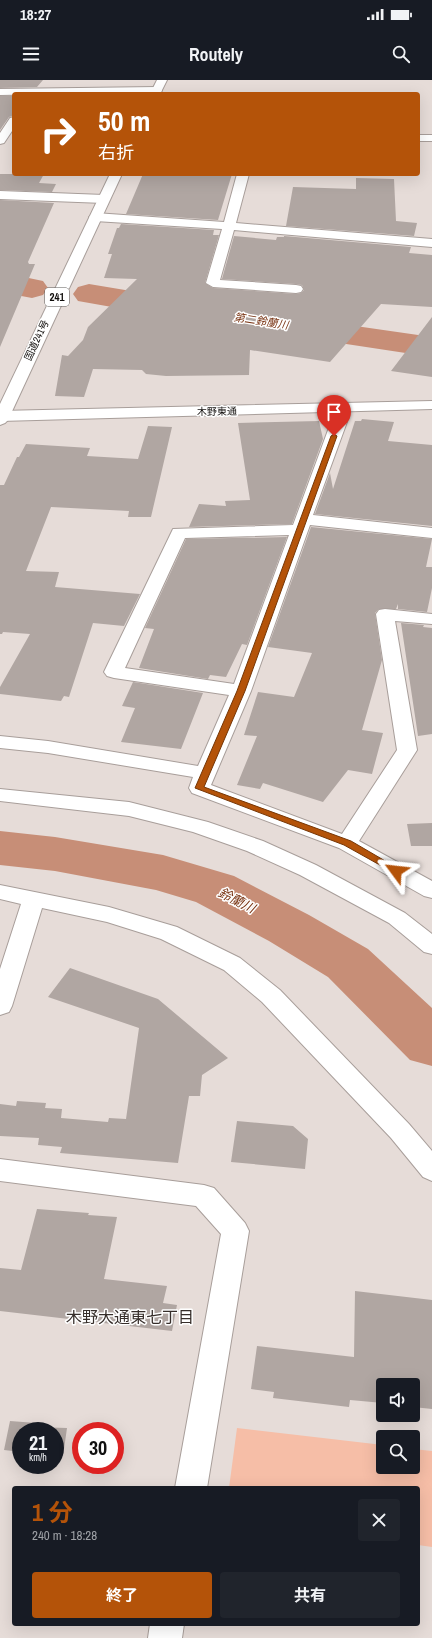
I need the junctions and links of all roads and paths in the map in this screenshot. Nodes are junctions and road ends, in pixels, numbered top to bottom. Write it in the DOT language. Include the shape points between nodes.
graph roads {
  1 [pos="162,80"];
  2 [pos="0,92"];
  3 [pos="12,92"];
  4 [pos="156,92"];
  5 [pos="12,123"];
  6 [pos="420,138"];
  7 [pos="432,138"];
  8 [pos="0,141"];
  9 [pos="115,176"];
  10 [pos="242,176"];
  11 [pos="0,195"];
  12 [pos="104,199"];
  13 [pos="95,217"];
  14 [pos="229,226"];
  15 [pos="432,243"];
  16 [pos="296,289"];
  17 [pos="432,405"];
  18 [pos="333,408"];
  19 [pos="1,417"];
  20 [pos="301,525"];
  21 [pos="432,532"];
  22 [pos="432,619"];
  23 [pos="241,691"];
  24 [pos="0,742"];
  25 [pos="206,773"];
  26 [pos="0,795"];
  27 [pos="347,843"];
  28 [pos="0,892"];
  29 [pos="432,892"];
  30 [pos="34,899"];
  31 [pos="432,946"];
  32 [pos="0,1006"];
  33 [pos="0,1170"];
  34 [pos="432,1170"];
  35 [pos="191,1486"];
  36 [pos="167,1626"];
  37 [pos="165,1638"];
  1 -- 4 [label="main road"];
  2 -- 3 [label="main road"];
  5 -- 8 [label="main road"];
  6 -- 7 [label="main road"];
  9 -- 12 [label="main road, 国道241号 / 241"];
  10 -- 14 [label="main road"];
  11 -- 12 [label="main road"];
  12 -- 13 [label="main road, 国道241号 / 241"];
  13 -- 14 [label="main road"];
  13 -- 19 [label="main road, 国道241号 / 241"];
  14 -- 15 [label="main road"];
  14 -- 16 [label="main road" via="213,283"];
  17 -- 18 [label="main road, 木野東通"];
  18 -- 19 [label="main road, 木野東通"];
  18 -- 20 [label="main road" via="339,422"];
  20 -- 21 [label="main road"];
  20 -- 23 [label="main road"];
  20 -- 23 [label="main road" via="179,533 114,672"];
  22 -- 27 [label="main road" via="385,614 407,750"];
  23 -- 25 [label="main road"];
  24 -- 25 [label="main road" via="48,747"];
  25 -- 27 [label="main road" via="199,788"];
  26 -- 31 [label="main road" via="129,809 200,827 308,870 397,918"];
  27 -- 29 [label="main road"];
  28 -- 30 [label="main road"];
  30 -- 32 [label="main road"];
  30 -- 34 [label="main road" via="109,915 169,933 232,964 271,996 400,1131"];
  33 -- 35 [label="main road" via="204,1196 235,1231"];
  36 -- 37 [label="main road"];
}
